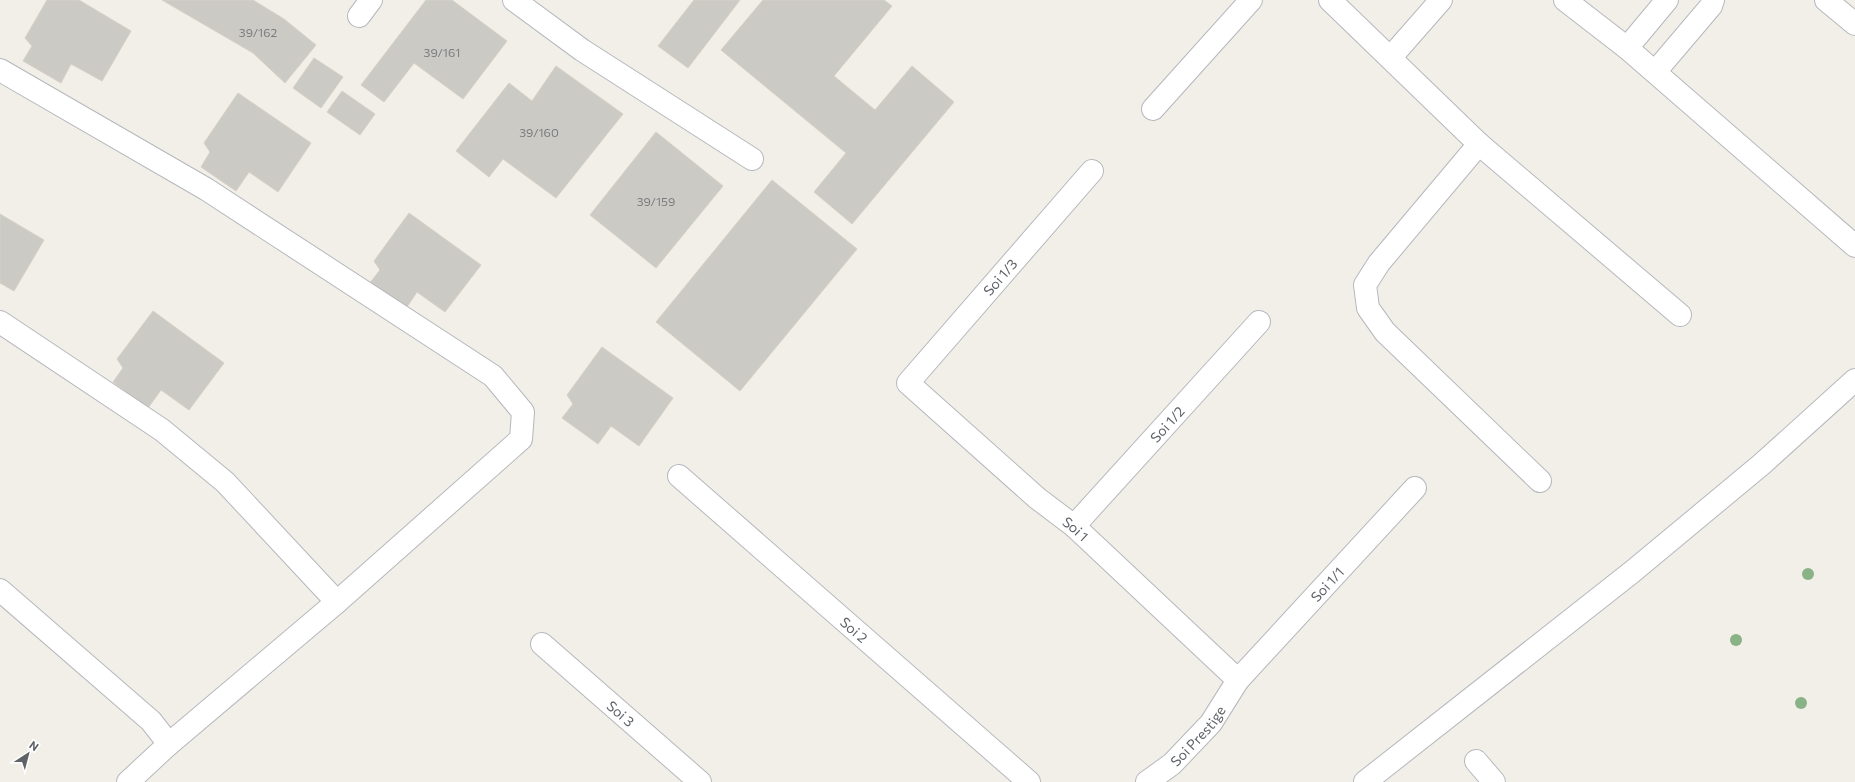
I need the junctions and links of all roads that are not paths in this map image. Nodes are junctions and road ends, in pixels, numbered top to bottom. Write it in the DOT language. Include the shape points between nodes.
graph roads {
  1 [pos="514,0"];
  2 [pos="1251,0"];
  3 [pos="1330,0"];
  4 [pos="1441,0"];
  5 [pos="1566,0"];
  6 [pos="1667,0"];
  7 [pos="1713,0"];
  8 [pos="1826,0"];
  9 [pos="1855,24"];
  10 [pos="1627,48"];
  11 [pos="1391,57"];
  12 [pos="0,70"];
  13 [pos="1656,72"];
  14 [pos="1153,109"];
  15 [pos="1479,144"];
  16 [pos="752,159"];
  17 [pos="1092,171"];
  18 [pos="1855,246"];
  19 [pos="1680,315"];
  20 [pos="0,322"];
  21 [pos="1259,322"];
  22 [pos="1855,380"];
  23 [pos="908,383"];
  24 [pos="679,476"];
  25 [pos="1540,481"];
  26 [pos="1415,488"];
  27 [pos="1074,526"];
  28 [pos="0,590"];
  29 [pos="338,602"];
  30 [pos="542,644"];
  31 [pos="1238,680"];
  32 [pos="169,744"];
  33 [pos="1476,761"];
  34 [pos="128,782"];
  35 [pos="700,782"];
  36 [pos="1029,782"];
  37 [pos="1147,782"];
  38 [pos="1365,782"];
  39 [pos="1494,782"];
  1 -- 16 [label="street" via="582,50"];
  2 -- 14 [label="street"];
  3 -- 11 [label="street"];
  4 -- 11 [label="street"];
  5 -- 10 [label="street"];
  6 -- 10 [label="street"];
  7 -- 13 [label="street" via="1711,6"];
  8 -- 9 [label="street"];
  10 -- 13 [label="street"];
  11 -- 15 [label="street"];
  12 -- 29 [label="street" via="206,189 493,376 523,412 521,439"];
  13 -- 18 [label="street"];
  15 -- 19 [label="street"];
  15 -- 25 [label="street" via="1379,263 1365,285 1368,308 1385,332"];
  17 -- 23 [label="street, Soi 1/3"];
  20 -- 29 [label="street" via="162,430 225,482"];
  21 -- 27 [label="street, Soi 1/2"];
  22 -- 38 [label="street" via="1762,464 1632,572"];
  23 -- 27 [label="street, Soi 1" via="1037,498"];
  24 -- 36 [label="street, Soi 2"];
  26 -- 31 [label="street, Soi 1/1"];
  27 -- 31 [label="street, Soi 1"];
  28 -- 32 [label="street" via="151,721"];
  29 -- 32 [label="street"];
  30 -- 35 [label="street, Soi 3"];
  31 -- 37 [label="street, Soi Prestige" via="1211,723 1172,764"];
  32 -- 34 [label="street"];
  33 -- 39 [label="street"];
}
